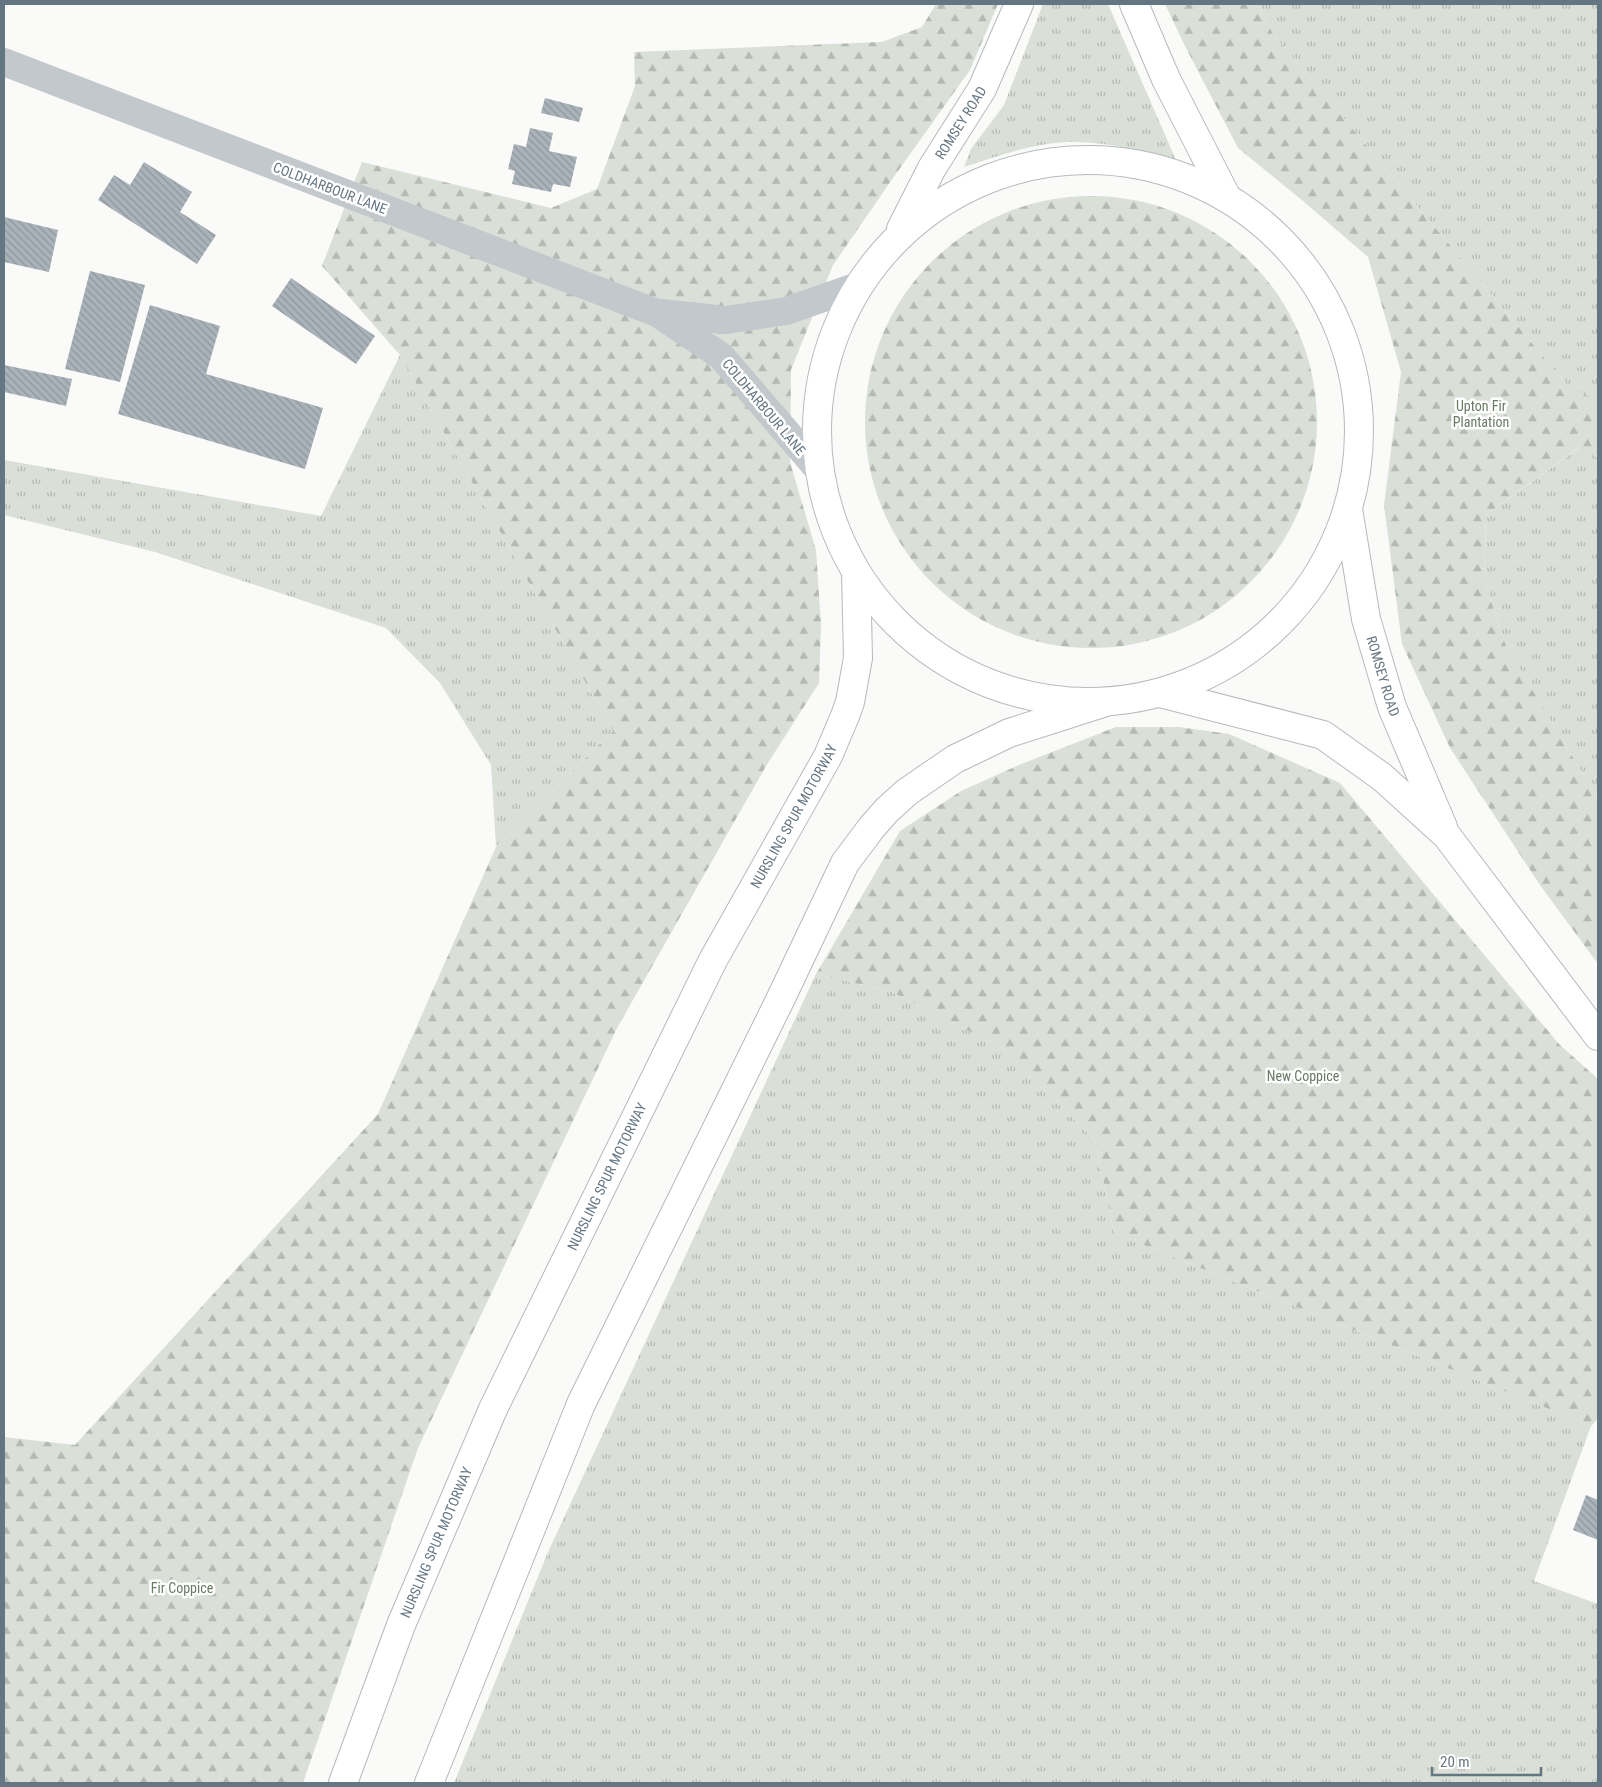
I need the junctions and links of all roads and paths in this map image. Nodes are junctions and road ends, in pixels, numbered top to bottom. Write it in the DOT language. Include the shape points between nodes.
graph roads {
  1 [pos="1018,4"];
  2 [pos="1134,4"];
  3 [pos="4,62"];
  4 [pos="1227,198"];
  5 [pos="898,238"];
  6 [pos="858,286"];
  7 [pos="657,313"];
  8 [pos="819,470"];
  9 [pos="1348,509"];
  10 [pos="856,572"];
  11 [pos="1160,693"];
  12 [pos="1106,702"];
  13 [pos="1447,836"];
  14 [pos="1598,1036"];
  15 [pos="343,1783"];
  16 [pos="429,1783"];
  1 -- 5 [label="main road, ROMSEY ROAD" via="982,89 932,168"];
  2 -- 4 [label="main road" via="1166,79"];
  3 -- 7 [label="street, COLDHARBOUR LANE"];
  4 -- 5 [label="main road" via="1181,176 1132,163 1081,160 1030,166 982,182 944,202"];
  4 -- 9 [label="main road" via="1264,224 1296,256 1322,292 1342,332 1354,376 1360,420 1358,465"];
  5 -- 6 [label="main road"];
  6 -- 7 [label="street, COLDHARBOUR LANE" via="786,310 726,320"];
  6 -- 8 [label="main road" via="836,329 822,374 816,422"];
  7 -- 8 [label="street, COLDHARBOUR LANE" via="721,356"];
  8 -- 10 [label="main road" via="826,506"];
  9 -- 11 [label="main road" via="1328,560 1297,605 1257,643 1211,673"];
  9 -- 13 [label="main road, ROMSEY ROAD" via="1366,619 1392,707"];
  10 -- 12 [label="main road" via="885,612 921,646 963,672 1009,690 1057,701"];
  10 -- 15 [label="main road, NURSLING SPUR MOTORWAY" via="858,658 845,716 828,756 713,960 493,1409 401,1625"];
  11 -- 12 [label="main road"];
  11 -- 13 [label="main road, ROMSEY ROAD" via="1323,735 1382,777"];
  12 -- 16 [label="main road" via="1009,733 955,759 887,810 845,863 581,1404"];
  13 -- 14 [label="main road, ROMSEY ROAD"];
}
